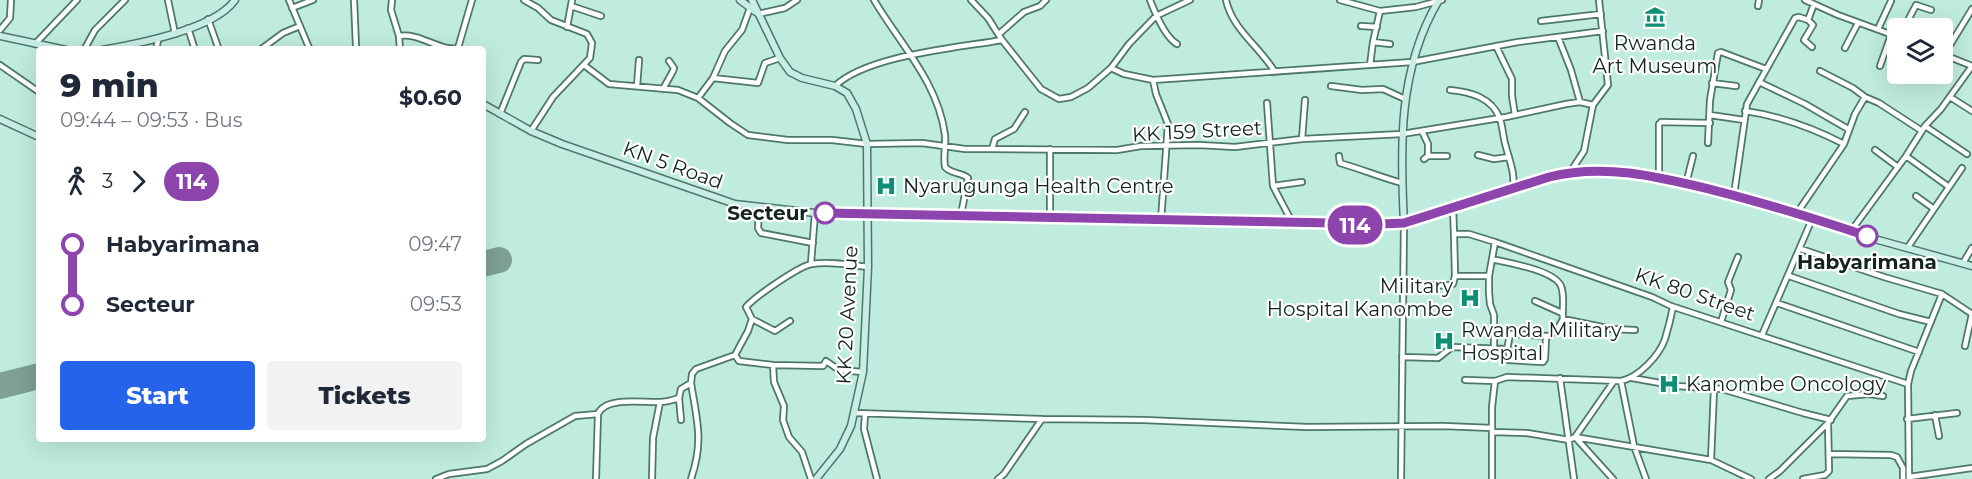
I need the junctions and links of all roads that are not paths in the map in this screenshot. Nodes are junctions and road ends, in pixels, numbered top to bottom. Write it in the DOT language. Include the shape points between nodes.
graph roads {
  1 [pos="11,0"];
  2 [pos="77,0"];
  3 [pos="125,0"];
  4 [pos="168,0"];
  5 [pos="235,0"];
  6 [pos="289,0"];
  7 [pos="313,0"];
  8 [pos="354,0"];
  9 [pos="392,0"];
  10 [pos="472,0"];
  11 [pos="524,0"];
  12 [pos="740,0"];
  13 [pos="752,0"];
  14 [pos="797,0"];
  15 [pos="873,0"];
  16 [pos="971,0"];
  17 [pos="1046,0"];
  18 [pos="1150,0"];
  19 [pos="1190,0"];
  20 [pos="1226,0"];
  21 [pos="1341,0"];
  22 [pos="1599,0"];
  23 [pos="1805,0"];
  24 [pos="1440,1"];
  25 [pos="1891,1"];
  26 [pos="572,3"];
  27 [pos="1814,4"];
  28 [pos="292,8"];
  29 [pos="750,8"];
  30 [pos="1930,9"];
  31 [pos="1972,9"];
  32 [pos="1380,11"];
  33 [pos="758,14"];
  34 [pos="1601,14"];
  35 [pos="601,16"];
  36 [pos="1156,16"];
  37 [pos="1909,18"];
  38 [pos="208,20"];
  39 [pos="1808,20"];
  40 [pos="1541,21"];
  41 [pos="1858,23"];
  42 [pos="300,26"];
  43 [pos="1361,26"];
  44 [pos="567,27"];
  45 [pos="1377,27"];
  46 [pos="188,28"];
  47 [pos="0,30"];
  48 [pos="1878,30"];
  49 [pos="1603,31"];
  50 [pos="1887,33"];
  51 [pos="174,34"];
  52 [pos="999,34"];
  53 [pos="0,36"];
  54 [pos="399,36"];
  55 [pos="1558,37"];
  56 [pos="1953,38"];
  57 [pos="158,40"];
  58 [pos="1002,40"];
  59 [pos="1373,42"];
  60 [pos="1177,44"];
  61 [pos="1390,44"];
  62 [pos="35,45"];
  63 [pos="41,46"];
  64 [pos="86,46"];
  65 [pos="124,46"];
  66 [pos="157,46"];
  67 [pos="194,46"];
  68 [pos="218,46"];
  69 [pos="265,46"];
  70 [pos="308,46"];
  71 [pos="357,46"];
  72 [pos="400,46"];
  73 [pos="447,46"];
  74 [pos="459,46"];
  75 [pos="1496,46"];
  76 [pos="1887,46"];
  77 [pos="1812,47"];
  78 [pos="1845,48"];
  79 [pos="912,56"];
  80 [pos="780,58"];
  81 [pos="1953,58"];
  82 [pos="538,60"];
  83 [pos="639,60"];
  84 [pos="669,61"];
  85 [pos="1412,62"];
  86 [pos="0,65"];
  87 [pos="584,65"];
  88 [pos="1370,65"];
  89 [pos="1880,66"];
  90 [pos="1972,66"];
  91 [pos="1111,68"];
  92 [pos="1766,69"];
  93 [pos="1820,71"];
  94 [pos="1275,72"];
  95 [pos="713,78"];
  96 [pos="1153,80"];
  97 [pos="1759,82"];
  98 [pos="1712,83"];
  99 [pos="637,86"];
  100 [pos="835,86"];
  101 [pos="1330,86"];
  102 [pos="1736,87"];
  103 [pos="663,89"];
  104 [pos="36,90"];
  105 [pos="1450,90"];
  106 [pos="1865,97"];
  107 [pos="1950,97"];
  108 [pos="698,98"];
  109 [pos="1405,99"];
  110 [pos="1305,100"];
  111 [pos="1580,102"];
  112 [pos="1267,103"];
  113 [pos="1593,105"];
  114 [pos="486,106"];
  115 [pos="1745,111"];
  116 [pos="1972,111"];
  117 [pos="1025,112"];
  118 [pos="500,114"];
  119 [pos="1515,115"];
  120 [pos="1710,115"];
  121 [pos="1500,118"];
  122 [pos="0,119"];
  123 [pos="1744,120"];
  124 [pos="1710,123"];
  125 [pos="1848,129"];
  126 [pos="1924,129"];
  127 [pos="531,131"];
  128 [pos="1422,131"];
  129 [pos="1402,134"];
  130 [pos="36,136"];
  131 [pos="1302,139"];
  132 [pos="1269,143"];
  133 [pos="1708,143"];
  134 [pos="867,144"];
  135 [pos="1844,144"];
  136 [pos="1166,145"];
  137 [pos="945,146"];
  138 [pos="992,149"];
  139 [pos="1050,149"];
  140 [pos="1875,150"];
  141 [pos="1967,154"];
  142 [pos="1478,155"];
  143 [pos="1339,156"];
  144 [pos="1447,156"];
  145 [pos="1693,156"];
  146 [pos="1906,156"];
  147 [pos="1509,157"];
  148 [pos="1898,167"];
  149 [pos="1962,168"];
  150 [pos="1571,171"];
  151 [pos="1659,177"];
  152 [pos="1302,182"];
  153 [pos="1402,183"];
  154 [pos="1686,184"];
  155 [pos="1273,186"];
  156 [pos="1949,187"];
  157 [pos="1513,188"];
  158 [pos="1734,195"];
  159 [pos="1916,196"];
  160 [pos="759,208"];
  161 [pos="1453,208"];
  162 [pos="1934,209"];
  163 [pos="815,213"];
  164 [pos="868,213"];
  165 [pos="1797,213"];
  166 [pos="961,215"];
  167 [pos="1050,217"];
  168 [pos="1813,217"];
  169 [pos="1161,220"];
  170 [pos="1292,222"];
  171 [pos="1404,223"];
  172 [pos="1851,231"];
  173 [pos="1454,234"];
  174 [pos="1495,242"];
  175 [pos="813,243"];
  176 [pos="1908,247"];
  177 [pos="1972,248"];
  178 [pos="1801,249"];
  179 [pos="1738,256"];
  180 [pos="1492,259"];
  181 [pos="1963,262"];
  182 [pos="811,264"];
  183 [pos="1972,266"];
  184 [pos="868,267"];
  185 [pos="1455,276"];
  186 [pos="1489,276"];
  187 [pos="1789,276"];
  188 [pos="1403,287"];
  189 [pos="1942,294"];
  190 [pos="1535,301"];
  191 [pos="1777,303"];
  192 [pos="1673,307"];
  193 [pos="1972,314"];
  194 [pos="1563,316"];
  195 [pos="752,319"];
  196 [pos="790,321"];
  197 [pos="1721,322"];
  198 [pos="1931,322"];
  199 [pos="1635,330"];
  200 [pos="1495,333"];
  201 [pos="1510,334"];
  202 [pos="1762,335"];
  203 [pos="1547,336"];
  204 [pos="1965,345"];
  205 [pos="1494,348"];
  206 [pos="1508,350"];
  207 [pos="1919,352"];
  208 [pos="735,355"];
  209 [pos="1402,357"];
  210 [pos="772,365"];
  211 [pos="863,372"];
  212 [pos="1560,378"];
  213 [pos="1632,378"];
  214 [pos="1466,380"];
  215 [pos="1495,381"];
  216 [pos="1614,381"];
  217 [pos="1622,381"];
  218 [pos="691,383"];
  219 [pos="1908,384"];
  220 [pos="1714,389"];
  221 [pos="1883,396"];
  222 [pos="679,398"];
  223 [pos="658,402"];
  224 [pos="855,413"];
  225 [pos="1957,413"];
  226 [pos="598,414"];
  227 [pos="865,414"];
  228 [pos="1935,416"];
  229 [pos="1042,419"];
  230 [pos="1907,419"];
  231 [pos="681,420"];
  232 [pos="1830,421"];
  233 [pos="1403,427"];
  234 [pos="1492,430"];
  235 [pos="1939,436"];
  236 [pos="1575,437"];
  237 [pos="1569,440"];
  238 [pos="1634,446"];
  239 [pos="1830,454"];
  240 [pos="1711,460"];
  241 [pos="1972,468"];
  242 [pos="1006,477"];
  243 [pos="1773,478"];
  244 [pos="1907,478"];
  245 [pos="436,479"];
  246 [pos="596,479"];
  247 [pos="652,479"];
  248 [pos="691,479"];
  249 [pos="811,479"];
  250 [pos="816,479"];
  251 [pos="877,479"];
  252 [pos="998,479"];
  253 [pos="1401,479"];
  254 [pos="1492,479"];
  255 [pos="1574,479"];
  256 [pos="1613,479"];
  257 [pos="1646,479"];
  258 [pos="1751,479"];
  259 [pos="1803,479"];
  1 -- 47 [label="street" via="10,18"];
  2 -- 62 [label="street"];
  3 -- 64 [label="street" via="95,30"];
  4 -- 51 [label="street"];
  5 -- 38 [label="main road" via="223,13"];
  6 -- 28 [label="street"];
  7 -- 28 [label="street"];
  8 -- 71 [label="street"];
  9 -- 54 [label="street"];
  10 -- 74 [label="street"];
  11 -- 44 [label="street"];
  12 -- 29 [label="main road"];
  13 -- 33 [label="main road"];
  14 -- 33 [label="street" via="785,8"];
  15 -- 79 [label="street"];
  16 -- 52 [label="street"];
  17 -- 52 [label="street" via="1024,12"];
  18 -- 36 [label="street"];
  19 -- 36 [label="street"];
  20 -- 94 [label="street" via="1246,37"];
  21 -- 32 [label="street"];
  22 -- 34 [label="street"];
  23 -- 27 [label="street"];
  24 -- 32 [label="street"];
  24 -- 85 [label="main road"];
  25 -- 48 [label="street"];
  26 -- 35 [label="street"];
  26 -- 44 [label="street"];
  27 -- 39 [label="street"];
  27 -- 41 [label="street"];
  28 -- 42 [label="street"];
  29 -- 33 [label="main road"];
  29 -- 95 [label="street" via="742,30 725,51"];
  30 -- 37 [label="street" via="1916,4"];
  31 -- 56 [label="street"];
  32 -- 45 [label="street"];
  33 -- 80 [label="main road"];
  34 -- 40 [label="street"];
  34 -- 49 [label="street"];
  36 -- 60 [label="street"];
  36 -- 91 [label="street"];
  38 -- 46 [label="main road"];
  38 -- 68 [label="street"];
  39 -- 77 [label="street" via="1813,25 1804,40"];
  39 -- 92 [label="street" via="1795,18"];
  41 -- 48 [label="street"];
  41 -- 78 [label="street"];
  42 -- 69 [label="street"];
  42 -- 70 [label="street"];
  43 -- 45 [label="street"];
  44 -- 87 [label="street" via="591,38 590,58"];
  45 -- 59 [label="street"];
  46 -- 51 [label="main road"];
  46 -- 67 [label="street"];
  48 -- 50 [label="street"];
  49 -- 55 [label="street"];
  49 -- 113 [label="street" via="1608,85"];
  51 -- 57 [label="main road"];
  52 -- 58 [label="street"];
  53 -- 62 [label="main road"];
  54 -- 72 [label="street"];
  54 -- 73 [label="street" via="412,35"];
  55 -- 75 [label="street"];
  55 -- 111 [label="street"];
  57 -- 65 [label="main road"];
  57 -- 66 [label="street"];
  58 -- 79 [label="street"];
  58 -- 91 [label="street" via="1041,89 1059,99 1088,88"];
  59 -- 61 [label="street"];
  59 -- 88 [label="street"];
  62 -- 63 [label="main road"];
  75 -- 85 [label="street"];
  75 -- 119 [label="street" via="1512,79"];
  76 -- 89 [label="street"];
  79 -- 100 [label="street" via="873,66"];
  79 -- 137 [label="street" via="939,108"];
  80 -- 95 [label="street" via="765,63 756,84"];
  80 -- 100 [label="main road" via="795,75"];
  81 -- 90 [label="street"];
  82 -- 118 [label="street" via="521,62"];
  83 -- 99 [label="street"];
  84 -- 103 [label="street" via="674,68"];
  85 -- 88 [label="street"];
  85 -- 109 [label="main road"];
  86 -- 104 [label="street"];
  87 -- 99 [label="street" via="609,84"];
  87 -- 127 [label="street" via="553,97"];
  88 -- 94 [label="street"];
  90 -- 107 [label="street"];
  91 -- 96 [label="street"];
  92 -- 97 [label="street"];
  92 -- 98 [label="street" via="1720,52"];
  93 -- 106 [label="street"];
  94 -- 96 [label="street"];
  95 -- 108 [label="street"];
  96 -- 136 [label="street" via="1168,122"];
  97 -- 115 [label="street"];
  97 -- 125 [label="street"];
  98 -- 102 [label="street"];
  98 -- 120 [label="street"];
  99 -- 103 [label="street"];
  100 -- 134 [label="main road, KK 20 Avenue" via="852,100"];
  101 -- 109 [label="street" via="1383,89"];
  103 -- 108 [label="street"];
  105 -- 121 [label="street" via="1483,99"];
  106 -- 125 [label="street"];
  106 -- 126 [label="street"];
  107 -- 116 [label="street"];
  107 -- 126 [label="street"];
  108 -- 134 [label="street, KK 159 Street" via="748,135"];
  109 -- 129 [label="main road"];
  110 -- 131 [label="street"];
  111 -- 113 [label="street"];
  111 -- 119 [label="street, KK 159 Street"];
  112 -- 132 [label="street"];
  113 -- 150 [label="street" via="1584,151"];
  114 -- 118 [label="main road, KN 5 Road"];
  115 -- 123 [label="street"];
  115 -- 135 [label="street" via="1813,129"];
  117 -- 138 [label="street" via="1014,129 995,139"];
  118 -- 127 [label="main road, KN 5 Road"];
  119 -- 121 [label="street, KK 159 Street"];
  120 -- 123 [label="street"];
  120 -- 124 [label="street"];
  121 -- 128 [label="street, KK 159 Street"];
  121 -- 147 [label="street"];
  122 -- 130 [label="main road"];
  123 -- 158 [label="street"];
  124 -- 133 [label="street"];
  124 -- 151 [label="street" via="1659,124"];
  125 -- 135 [label="street"];
  126 -- 141 [label="street"];
  126 -- 146 [label="street"];
  127 -- 160 [label="main road, KN 5 Road" via="701,193"];
  128 -- 129 [label="street, KK 159 Street"];
  128 -- 144 [label="street" via="1428,144 1426,158"];
  129 -- 131 [label="street, KK 159 Street"];
  129 -- 153 [label="main road"];
  131 -- 132 [label="street, KK 159 Street"];
  132 -- 136 [label="street, KK 159 Street" via="1235,147"];
  132 -- 155 [label="street"];
  134 -- 137 [label="street, KK 159 Street"];
  134 -- 164 [label="main road, KK 20 Avenue"];
  135 -- 165 [label="street"];
  136 -- 139 [label="street, KK 159 Street" via="1116,150"];
  136 -- 169 [label="street"];
  137 -- 138 [label="street, KK 159 Street"];
  137 -- 166 [label="street" via="946,169 968,178"];
  138 -- 139 [label="street, KK 159 Street"];
  139 -- 167 [label="street"];
  140 -- 148 [label="street"];
  142 -- 147 [label="street"];
  143 -- 153 [label="street" via="1340,162"];
  145 -- 154 [label="street"];
  146 -- 148 [label="street"];
  146 -- 156 [label="street"];
  147 -- 157 [label="street" via="1514,171"];
  148 -- 172 [label="street"];
  149 -- 156 [label="street"];
  150 -- 151 [label="main road" via="1617,171"];
  150 -- 157 [label="main road"];
  151 -- 154 [label="main road"];
  152 -- 155 [label="street"];
  153 -- 171 [label="main road"];
  154 -- 158 [label="main road"];
  155 -- 170 [label="street"];
  156 -- 162 [label="street"];
  157 -- 161 [label="main road"];
  158 -- 165 [label="main road"];
  159 -- 162 [label="street"];
  160 -- 163 [label="main road, KN 5 Road"];
  160 -- 175 [label="street" via="761,233"];
  161 -- 171 [label="main road"];
  161 -- 173 [label="street"];
  162 -- 176 [label="street"];
  163 -- 164 [label="main road, KN 5 Road"];
  163 -- 175 [label="street"];
  164 -- 166 [label="main road, KN 5 Road"];
  164 -- 184 [label="main road, KK 20 Avenue"];
  165 -- 168 [label="main road"];
  166 -- 167 [label="main road, KN 5 Road"];
  167 -- 169 [label="main road, KN 5 Road"];
  168 -- 172 [label="main road"];
  168 -- 178 [label="street"];
  169 -- 170 [label="main road, KN 5 Road"];
  170 -- 171 [label="main road, KN 5 Road"];
  171 -- 188 [label="street"];
  172 -- 176 [label="main road"];
  173 -- 174 [label="street, KK 80 Street"];
  173 -- 185 [label="street"];
  174 -- 180 [label="street"];
  174 -- 192 [label="street, KK 80 Street"];
  175 -- 182 [label="street"];
  176 -- 181 [label="main road"];
  177 -- 181 [label="street"];
  178 -- 187 [label="street"];
  178 -- 189 [label="street"];
  179 -- 197 [label="street" via="1728,282 1731,290"];
  180 -- 186 [label="street"];
  180 -- 194 [label="street" via="1542,272 1557,281 1562,288"];
  181 -- 183 [label="main road"];
  182 -- 184 [label="street"];
  182 -- 195 [label="street" via="746,307"];
  184 -- 211 [label="main road, KK 20 Avenue"];
  185 -- 186 [label="street"];
  185 -- 188 [label="street" via="1450,285"];
  186 -- 200 [label="street"];
  187 -- 191 [label="street"];
  187 -- 198 [label="street"];
  188 -- 209 [label="street"];
  189 -- 193 [label="street"];
  189 -- 198 [label="street"];
  190 -- 194 [label="street"];
  191 -- 202 [label="street"];
  191 -- 207 [label="street"];
  192 -- 197 [label="street, KK 80 Street"];
  192 -- 213 [label="street" via="1658,352"];
  193 -- 204 [label="street"];
  194 -- 199 [label="street" via="1612,329"];
  194 -- 203 [label="street" via="1557,330"];
  195 -- 196 [label="street" via="775,331"];
  195 -- 208 [label="street"];
  197 -- 202 [label="street, KK 80 Street"];
  198 -- 207 [label="street"];
  200 -- 201 [label="street"];
  200 -- 205 [label="street"];
  201 -- 203 [label="street"];
  201 -- 206 [label="street"];
  202 -- 219 [label="street, KK 80 Street"];
  203 -- 206 [label="street" via="1545,362 1509,360"];
  205 -- 206 [label="street"];
  205 -- 209 [label="street" via="1452,347 1438,358"];
  207 -- 219 [label="street"];
  208 -- 210 [label="street" via="739,361"];
  208 -- 218 [label="street" via="696,369"];
  209 -- 233 [label="street"];
  210 -- 211 [label="street" via="823,366 826,361 839,370"];
  210 -- 249 [label="street" via="784,406 783,420 789,437 802,452"];
  211 -- 224 [label="main road, KK 20 Avenue"];
  212 -- 215 [label="street" via="1507,377"];
  212 -- 216 [label="street"];
  212 -- 237 [label="street"];
  213 -- 217 [label="street"];
  213 -- 220 [label="street"];
  214 -- 215 [label="street"];
  215 -- 234 [label="street"];
  216 -- 217 [label="street"];
  216 -- 236 [label="street"];
  217 -- 238 [label="street"];
  218 -- 222 [label="street" via="681,389"];
  218 -- 248 [label="street" via="700,442"];
  219 -- 230 [label="street"];
  220 -- 232 [label="street"];
  220 -- 240 [label="street"];
  221 -- 232 [label="street" via="1847,396"];
  222 -- 223 [label="street"];
  222 -- 231 [label="street"];
  223 -- 226 [label="street" via="614,402"];
  223 -- 247 [label="street"];
  224 -- 227 [label="street"];
  224 -- 250 [label="main road, KK 20 Avenue" via="840,449"];
  225 -- 228 [label="street"];
  226 -- 245 [label="street" via="575,416 556,425 487,469"];
  226 -- 246 [label="street"];
  227 -- 229 [label="street"];
  227 -- 251 [label="street" via="864,429"];
  228 -- 230 [label="street"];
  228 -- 235 [label="street"];
  229 -- 233 [label="street" via="1307,428"];
  229 -- 242 [label="street"];
  230 -- 244 [label="street"];
  232 -- 239 [label="street"];
  232 -- 243 [label="street"];
  233 -- 234 [label="street"];
  233 -- 253 [label="street"];
  234 -- 237 [label="street"];
  234 -- 254 [label="street"];
  236 -- 237 [label="street"];
  236 -- 238 [label="street"];
  236 -- 256 [label="street"];
  237 -- 255 [label="street"];
  238 -- 240 [label="street"];
  238 -- 257 [label="street"];
  239 -- 244 [label="street" via="1891,455 1897,457"];
  239 -- 259 [label="street" via="1828,474"];
  240 -- 258 [label="street"];
  241 -- 244 [label="street"];
  242 -- 252 [label="street"];
}
